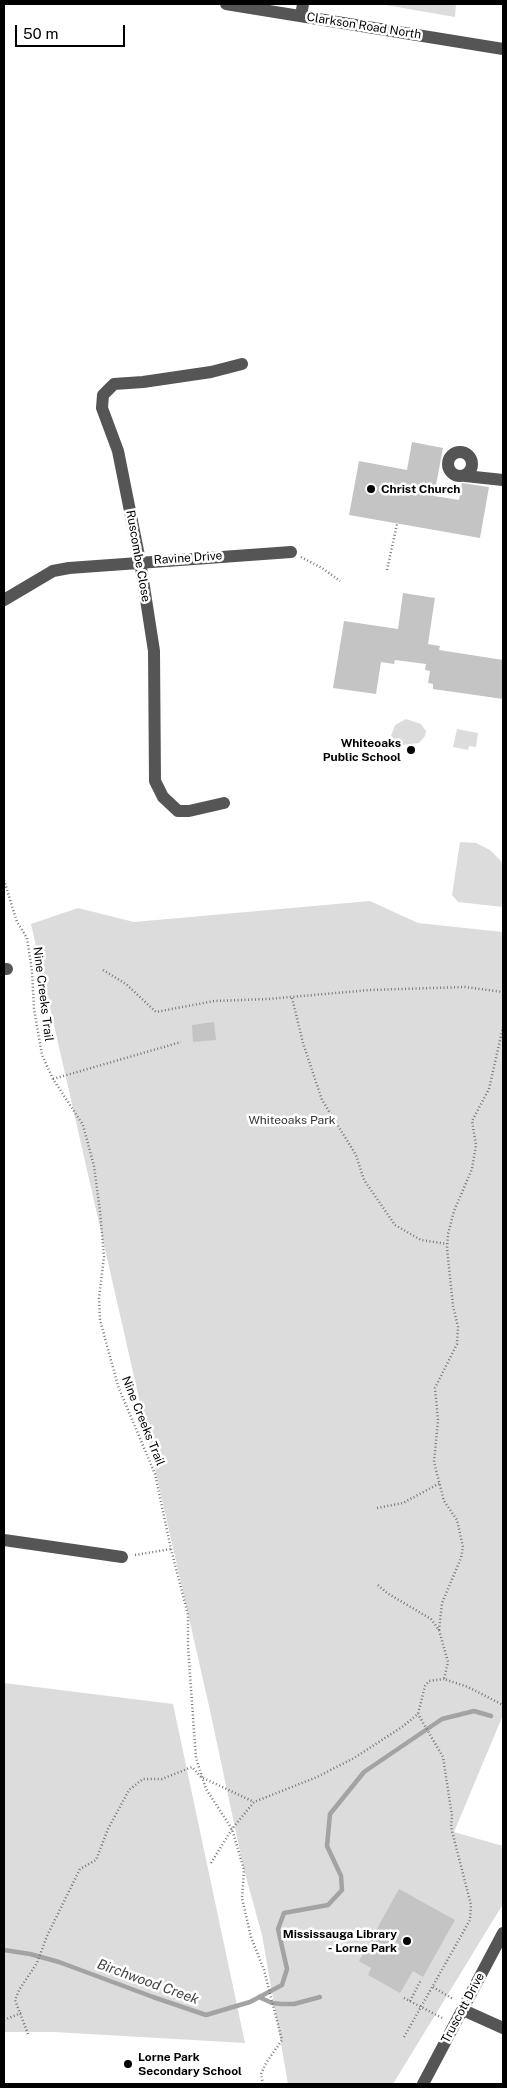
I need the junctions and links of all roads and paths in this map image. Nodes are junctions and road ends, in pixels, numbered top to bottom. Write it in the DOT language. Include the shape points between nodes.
graph roads {
  1 [pos="226,4"];
  2 [pos="262,7"];
  3 [pos="302,10"];
  4 [pos="503,49"];
  5 [pos="242,364"];
  6 [pos="465,476"];
  7 [pos="503,480"];
  8 [pos="397,524"];
  9 [pos="291,552"];
  10 [pos="140,562"];
  11 [pos="387,570"];
  12 [pos="340,581"];
  13 [pos="4,600"];
  14 [pos="224,803"];
  15 [pos="4,880"];
  16 [pos="103,970"];
  17 [pos="503,992"];
  18 [pos="292,998"];
  19 [pos="503,1027"];
  20 [pos="181,1042"];
  21 [pos="53,1079"];
  22 [pos="447,1244"];
  23 [pos="440,1484"];
  24 [pos="377,1508"];
  25 [pos="4,1540"];
  26 [pos="171,1549"];
  27 [pos="122,1557"];
  28 [pos="378,1585"];
  29 [pos="439,1630"];
  30 [pos="444,1679"];
  31 [pos="503,1705"];
  32 [pos="418,1714"];
  33 [pos="201,1777"];
  34 [pos="254,1802"];
  35 [pos="232,1829"];
  36 [pos="211,1862"];
  37 [pos="503,1932"];
  38 [pos="421,1980"];
  39 [pos="432,1987"];
  40 [pos="404,1998"];
  41 [pos="453,1998"];
  42 [pos="410,2001"];
  43 [pos="421,2008"];
  44 [pos="463,2010"];
  45 [pos="21,2013"];
  46 [pos="4,2020"];
  47 [pos="455,2024"];
  48 [pos="503,2028"];
  49 [pos="28,2034"];
  50 [pos="404,2037"];
  51 [pos="263,2084"];
  52 [pos="423,2084"];
  1 -- 2 [label="street, Clarkson Road North"];
  2 -- 3 [label="street, Clarkson Road North"];
  3 -- 4 [label="street, Clarkson Road North"];
  5 -- 10 [label="street, Ruscombe Close" via="211,372 114,384 103,394 102,408 118,451"];
  6 -- 7 [label="street"];
  8 -- 11 [label="path"];
  9 -- 10 [label="street, Ravine Drive"];
  9 -- 12 [label="path"];
  10 -- 13 [label="street, Ravine Drive" via="53,572"];
  10 -- 14 [label="street, Ruscombe Close" via="154,651 155,781 163,797 178,811"];
  15 -- 21 [label="path, Nine Creeks Trail" via="17,922 26,938 42,1055"];
  16 -- 18 [label="path" via="126,984 156,1012 214,1001"];
  17 -- 18 [label="path" via="466,987 425,988"];
  18 -- 22 [label="path" via="322,1100 356,1155 364,1180 395,1225 421,1240"];
  19 -- 22 [label="path" via="489,1089 472,1121 476,1144 472,1169 454,1211"];
  20 -- 21 [label="path"];
  21 -- 26 [label="path, Nine Creeks Trail" via="83,1125 94,1166 104,1257 100,1320 118,1386 156,1474"];
  22 -- 23 [label="path" via="458,1327 457,1344 435,1388 438,1420 434,1462"];
  23 -- 24 [label="path" via="403,1503"];
  23 -- 29 [label="path" via="444,1501 457,1520 463,1546 442,1603"];
  25 -- 27 [label="street"];
  26 -- 27 [label="path"];
  26 -- 33 [label="path, Nine Creeks Trail" via="188,1615 193,1727"];
  28 -- 29 [label="path" via="431,1619"];
  29 -- 30 [label="path" via="448,1662"];
  30 -- 31 [label="path"];
  30 -- 32 [label="path" via="425,1686"];
  32 -- 34 [label="path" via="354,1758 318,1777"];
  32 -- 39 [label="path" via="444,1757 451,1827 472,1905 470,1920"];
  33 -- 34 [label="path"];
  33 -- 35 [label="path, Nine Creeks Trail"];
  33 -- 45 [label="path" via="192,1767 162,1779 143,1778 129,1790 96,1860 80,1869 37,1963 19,1990 15,2000"];
  34 -- 35 [label="path"];
  35 -- 36 [label="path"];
  35 -- 51 [label="path, Nine Creeks Trail" via="244,1870 242,1898 251,1937 264,1970 282,2040 261,2074"];
  37 -- 44 [label="street, Truscott Drive"];
  38 -- 42 [label="path"];
  39 -- 41 [label="path"];
  39 -- 43 [label="path"];
  40 -- 42 [label="path"];
  42 -- 43 [label="path"];
  43 -- 47 [label="path"];
  43 -- 50 [label="path"];
  44 -- 47 [label="street, Truscott Drive"];
  44 -- 48 [label="street"];
  45 -- 46 [label="path"];
  45 -- 49 [label="path"];
  47 -- 52 [label="street, Truscott Drive"];
}
